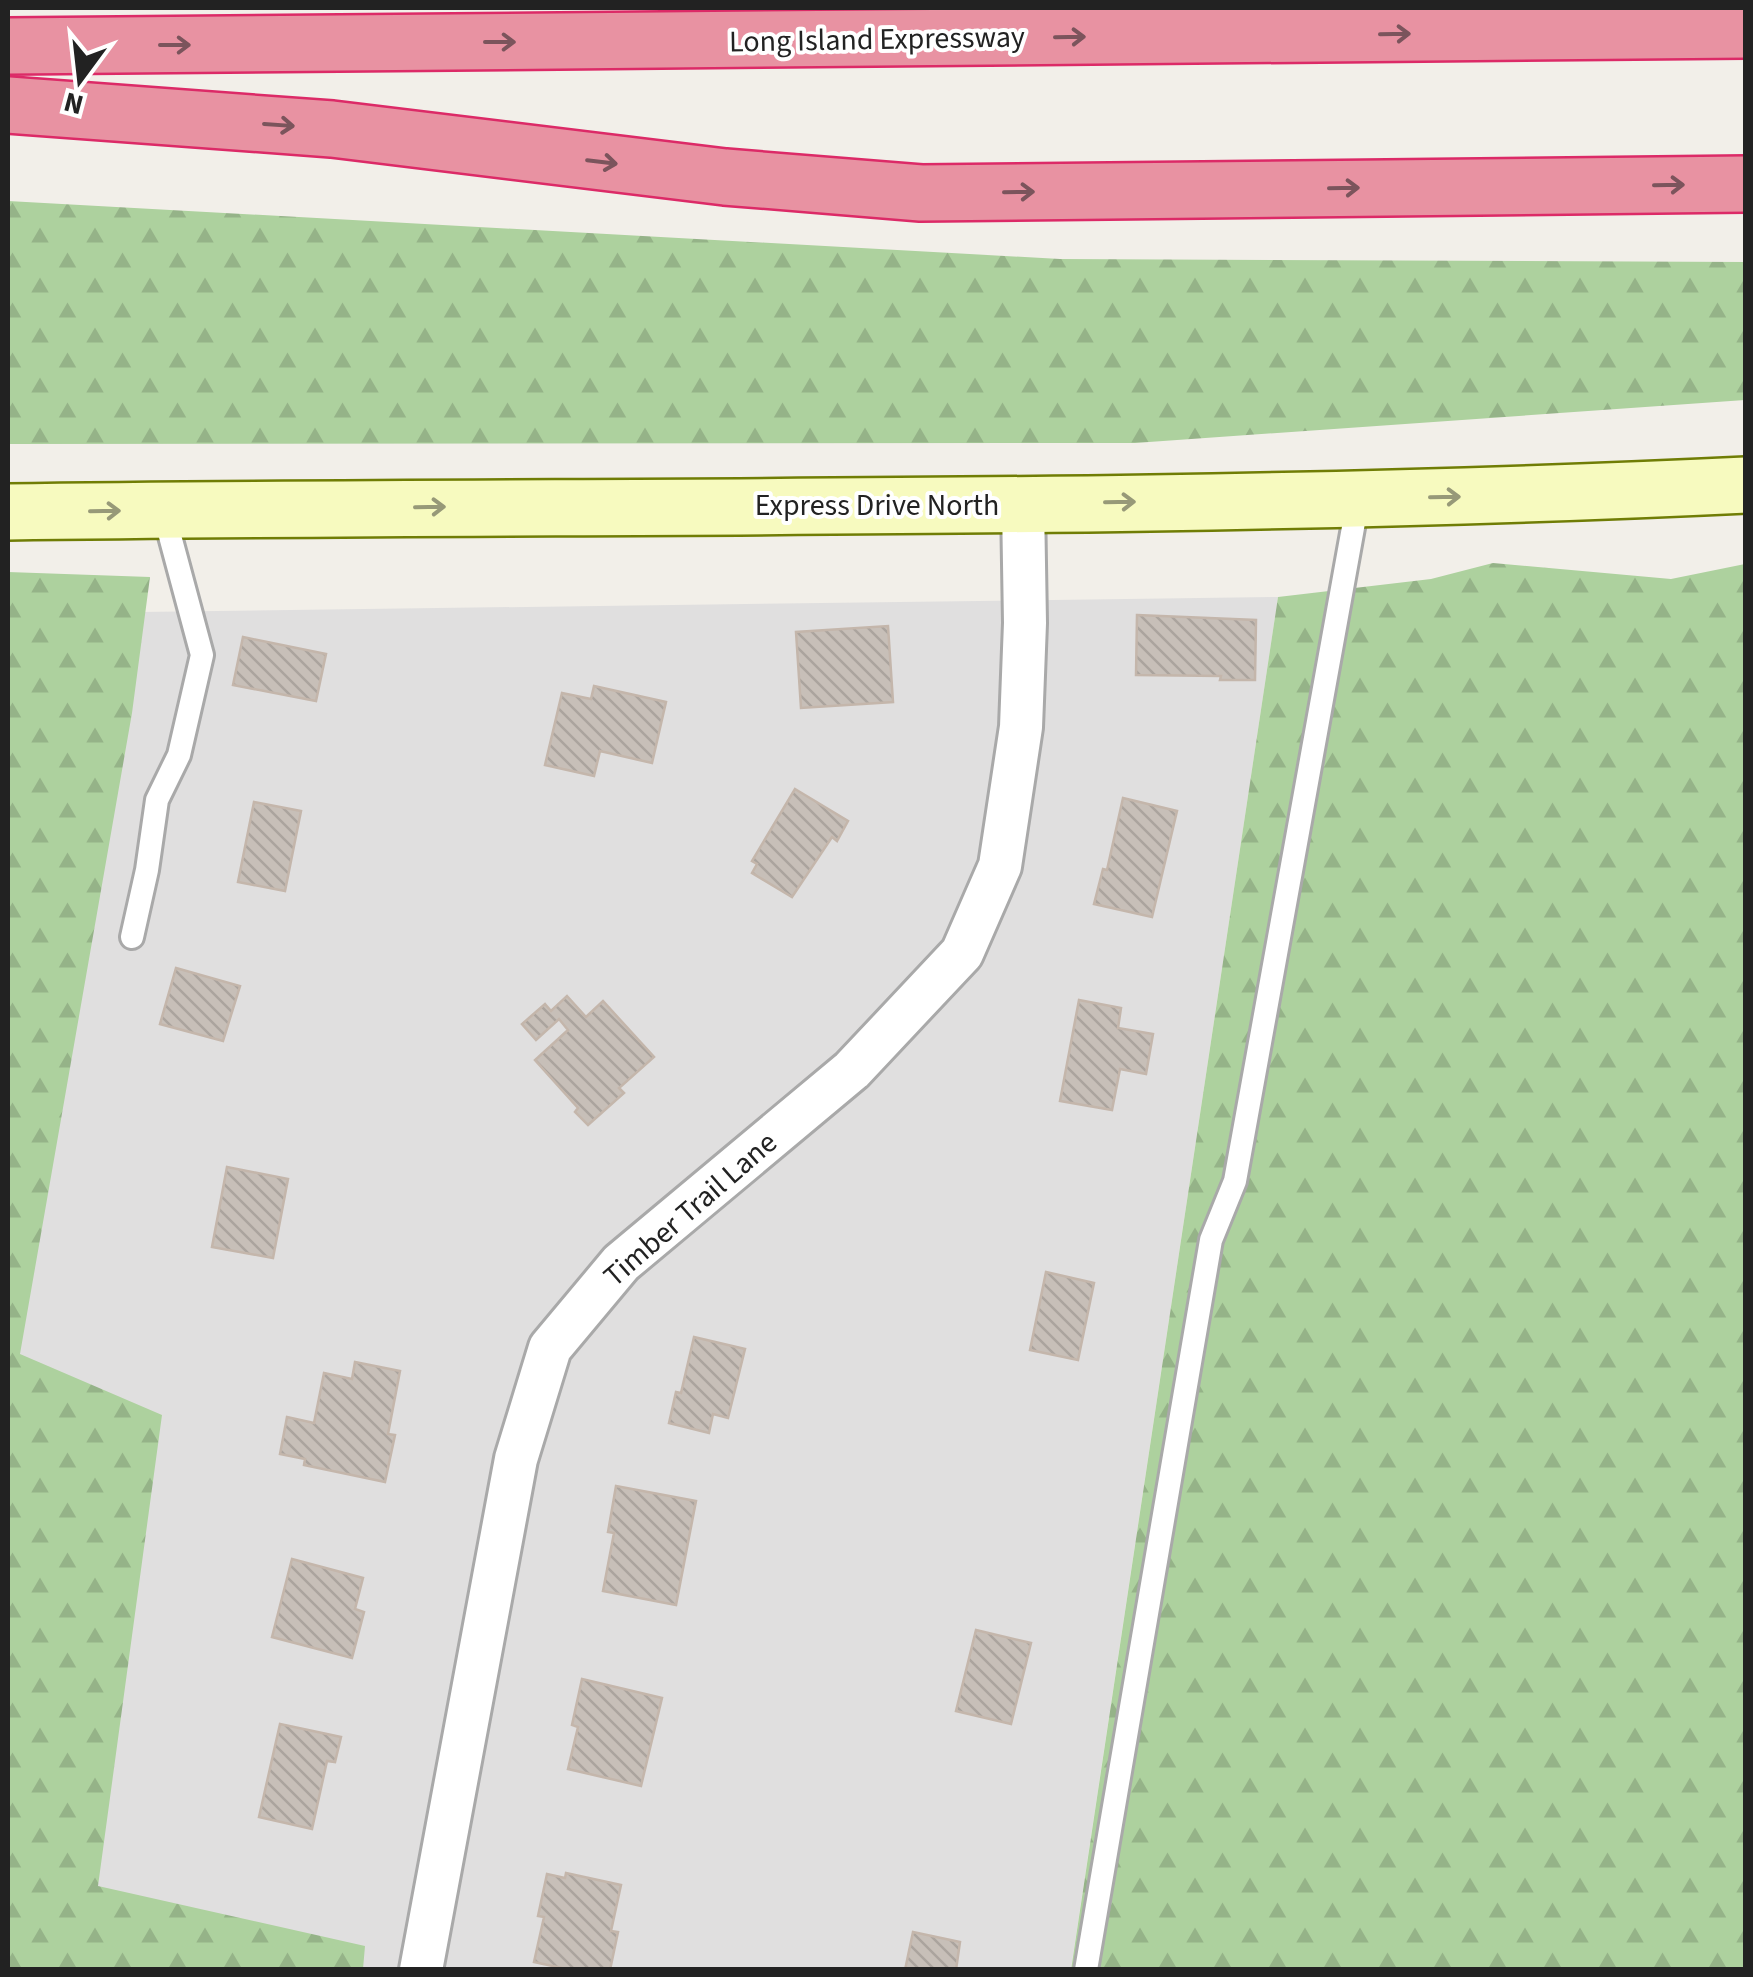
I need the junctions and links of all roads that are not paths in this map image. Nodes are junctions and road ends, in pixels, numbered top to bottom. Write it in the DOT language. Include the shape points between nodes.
graph roads {
  1 [pos="1746,30"];
  2 [pos="8,46"];
  3 [pos="8,106"];
  4 [pos="1746,184"];
  5 [pos="1746,484"];
  6 [pos="1358,498"];
  7 [pos="1023,504"];
  8 [pos="163,510"];
  9 [pos="8,512"];
  10 [pos="132,936"];
  11 [pos="421,1970"];
  12 [pos="1086,1970"];
  2 -- 1 [label="highway, Long Island Expressway, one-way"];
  3 -- 4 [label="highway, one-way" via="332,129 725,177 921,193"];
  6 -- 5 [label="main road, Express Drive North, one-way"];
  7 -- 6 [label="main road, Express Drive North, one-way"];
  6 -- 12 [label="lane" via="1236,1181 1210,1240"];
  8 -- 7 [label="main road, Express Drive North, one-way"];
  7 -- 11 [label="street, Timber Trail Lane" via="1022,728 1000,866 962,953 852,1070 621,1263 550,1348 516,1459"];
  9 -- 8 [label="main road, Express Drive North, one-way"];
  8 -- 10 [label="lane" via="202,655 179,755 157,800"];
}
